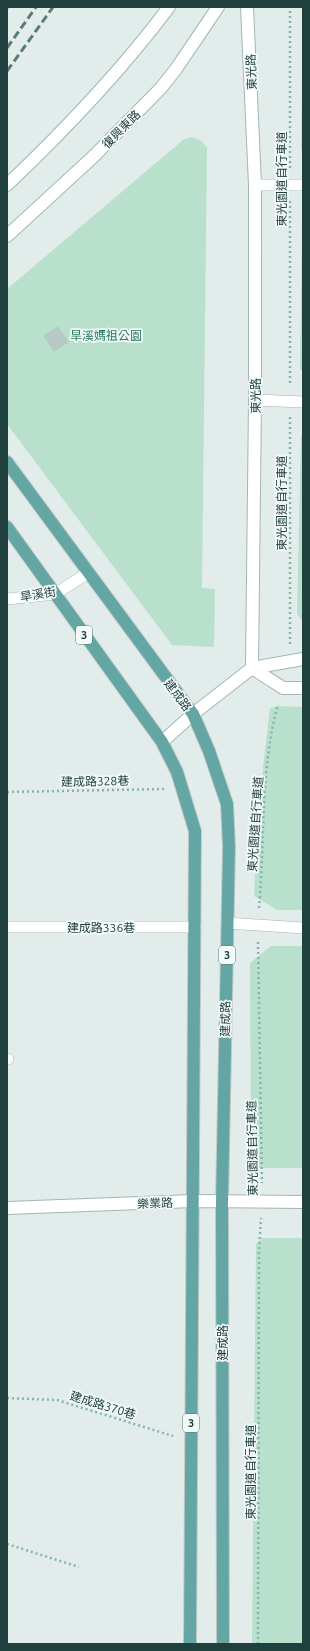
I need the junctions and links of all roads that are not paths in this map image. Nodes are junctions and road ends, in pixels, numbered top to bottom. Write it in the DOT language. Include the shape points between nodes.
graph roads {
  1 [pos="169,7"];
  2 [pos="218,7"];
  3 [pos="247,7"];
  4 [pos="7,185"];
  5 [pos="255,185"];
  6 [pos="303,185"];
  7 [pos="7,236"];
  8 [pos="255,400"];
  9 [pos="303,402"];
  10 [pos="7,462"];
  11 [pos="7,528"];
  12 [pos="88,573"];
  13 [pos="55,594"];
  14 [pos="7,599"];
  15 [pos="303,659"];
  16 [pos="252,668"];
  17 [pos="303,688"];
  18 [pos="193,714"];
  19 [pos="162,742"];
  20 [pos="227,923"];
  21 [pos="7,926"];
  22 [pos="195,927"];
  23 [pos="303,928"];
  24 [pos="194,1201"];
  25 [pos="222,1201"];
  26 [pos="303,1202"];
  27 [pos="7,1208"];
  28 [pos="190,1644"];
  29 [pos="223,1644"];
  1 -- 4 [label="street" via="138,49 46,148"];
  2 -- 7 [label="street, 復興東路" via="161,88 93,157"];
  3 -- 5 [label="street, 東光路"];
  5 -- 6 [label="lane"];
  5 -- 8 [label="street, 東光路"];
  8 -- 9 [label="lane"];
  8 -- 16 [label="street, 東光路"];
  10 -- 12 [label="main road, 建成路 / 3"];
  11 -- 13 [label="main road, 3"];
  12 -- 13 [label="lane, 旱溪街"];
  12 -- 18 [label="main road, 建成路 / 3"];
  13 -- 14 [label="lane, 旱溪街"];
  13 -- 19 [label="main road, 3"];
  15 -- 16 [label="street"];
  16 -- 17 [label="street" via="283,688"];
  16 -- 18 [label="street"];
  18 -- 19 [label="street"];
  18 -- 20 [label="main road, 建成路 / 3" via="227,804"];
  19 -- 22 [label="main road, 3" via="182,789 195,831"];
  20 -- 23 [label="lane"];
  20 -- 25 [label="main road, 建成路 / 3"];
  21 -- 22 [label="lane, 建成路336巷"];
  22 -- 24 [label="main road, 3"];
  24 -- 25 [label="street, 樂業路"];
  24 -- 27 [label="street, 樂業路"];
  24 -- 28 [label="main road, 3"];
  25 -- 26 [label="street, 樂業路"];
  25 -- 29 [label="main road, 建成路 / 3"];
}
